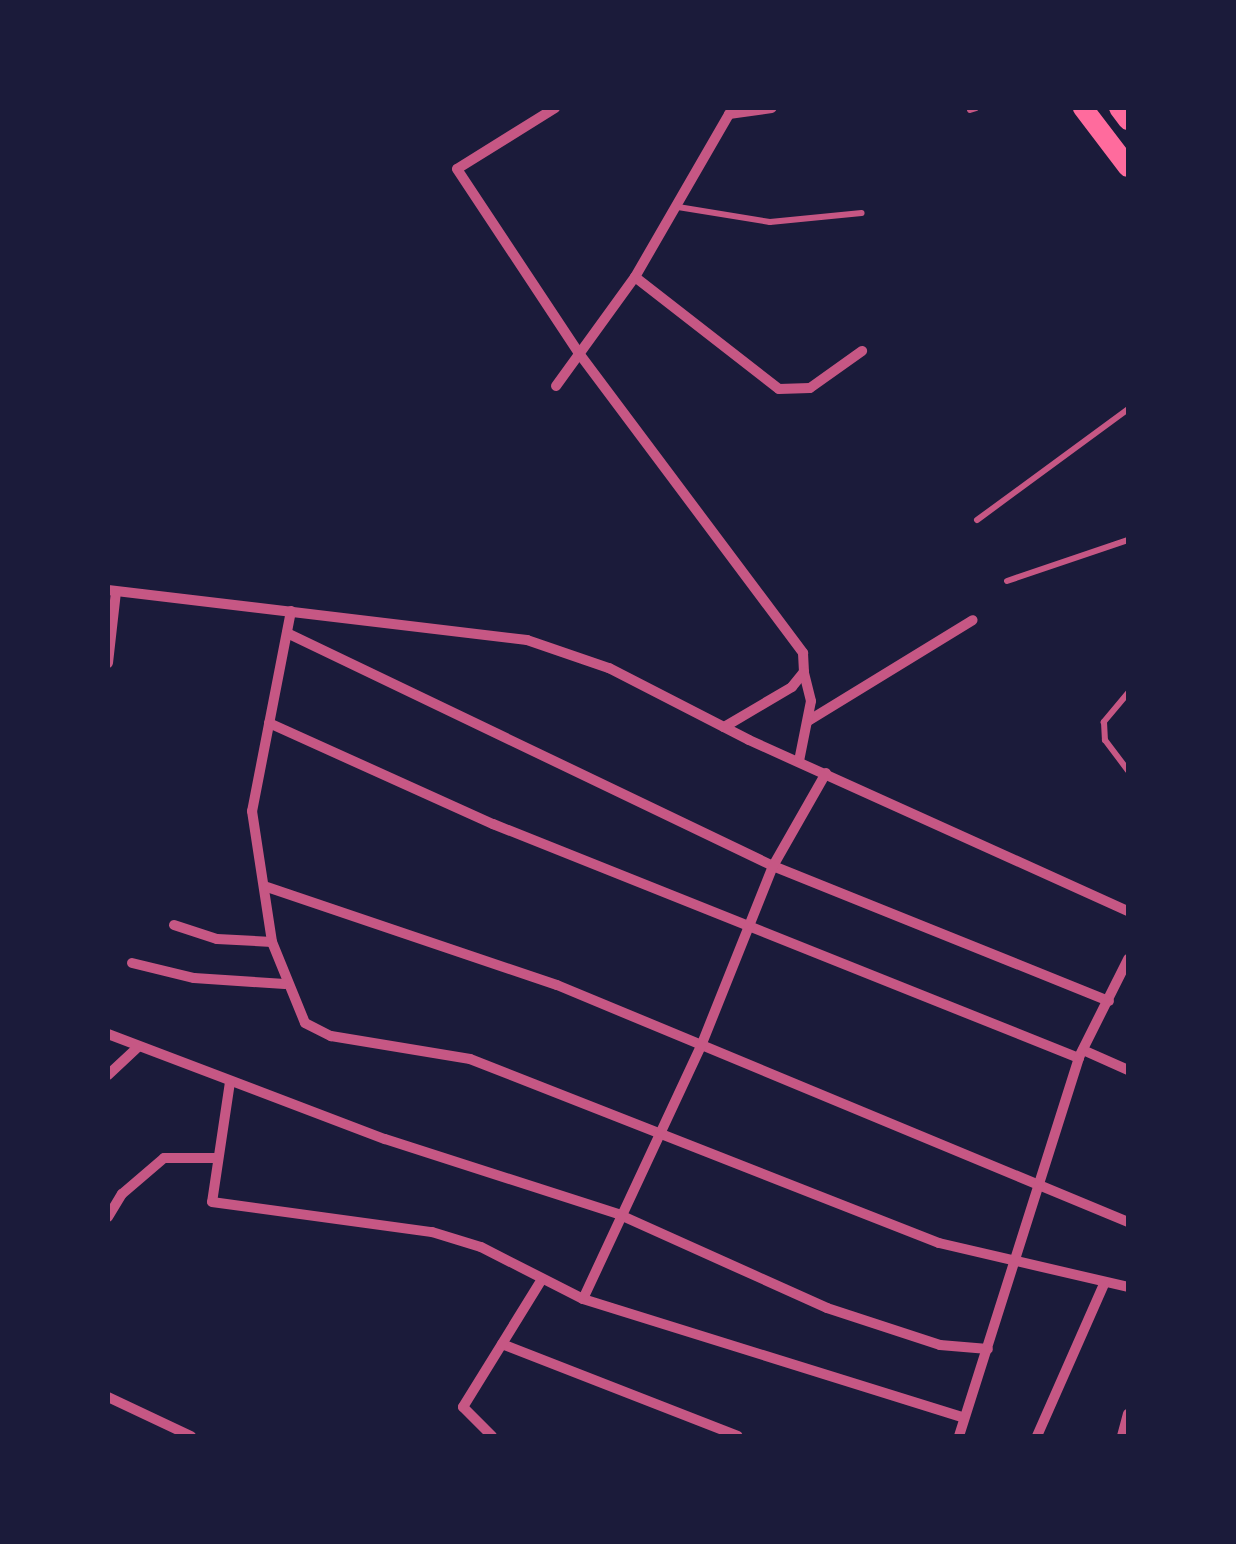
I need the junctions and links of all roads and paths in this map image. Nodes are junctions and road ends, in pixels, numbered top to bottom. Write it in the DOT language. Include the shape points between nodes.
graph roads {
  1 [pos="555,108"];
  2 [pos="772,108"];
  3 [pos="1083,108"];
  4 [pos="1118,108"];
  5 [pos="727,111"];
  6 [pos="1128,120"];
  7 [pos="1128,168"];
  8 [pos="678,207"];
  9 [pos="862,213"];
  10 [pos="636,277"];
  11 [pos="862,351"];
  12 [pos="578,352"];
  13 [pos="556,386"];
  14 [pos="1128,409"];
  15 [pos="977,520"];
  16 [pos="1128,540"];
  17 [pos="1006,581"];
  18 [pos="112,591"];
  19 [pos="292,610"];
  20 [pos="973,620"];
  21 [pos="287,633"];
  22 [pos="108,663"];
  23 [pos="804,672"];
  24 [pos="1128,693"];
  25 [pos="808,720"];
  26 [pos="268,724"];
  27 [pos="724,728"];
  28 [pos="798,761"];
  29 [pos="1128,770"];
  30 [pos="826,772"];
  31 [pos="773,866"];
  32 [pos="268,887"];
  33 [pos="1128,912"];
  34 [pos="174,925"];
  35 [pos="749,929"];
  36 [pos="272,942"];
  37 [pos="1128,959"];
  38 [pos="132,963"];
  39 [pos="284,984"];
  40 [pos="1109,1001"];
  41 [pos="108,1034"];
  42 [pos="139,1046"];
  43 [pos="701,1046"];
  44 [pos="1081,1054"];
  45 [pos="1128,1070"];
  46 [pos="108,1074"];
  47 [pos="230,1082"];
  48 [pos="660,1132"];
  49 [pos="218,1158"];
  50 [pos="1042,1183"];
  51 [pos="618,1214"];
  52 [pos="108,1217"];
  53 [pos="1128,1222"];
  54 [pos="1018,1265"];
  55 [pos="542,1279"];
  56 [pos="1104,1284"];
  57 [pos="1128,1286"];
  58 [pos="582,1299"];
  59 [pos="502,1344"];
  60 [pos="988,1350"];
  61 [pos="108,1397"];
  62 [pos="1128,1414"];
  63 [pos="963,1417"];
  64 [pos="191,1436"];
  65 [pos="492,1436"];
  66 [pos="738,1436"];
  67 [pos="959,1436"];
  68 [pos="1037,1436"];
  69 [pos="1122,1436"];
  1 -- 12 [label="street" via="457,169"];
  2 -- 5 [label="street"];
  3 -- 7 [label="main road"];
  4 -- 6 [label="main road"];
  5 -- 8 [label="street"];
  8 -- 9 [label="lane" via="770,222"];
  8 -- 10 [label="street"];
  10 -- 11 [label="street" via="779,389 810,388"];
  10 -- 12 [label="street"];
  12 -- 13 [label="street"];
  12 -- 23 [label="street" via="802,653"];
  14 -- 15 [label="lane"];
  16 -- 17 [label="lane"];
  18 -- 19 [label="street"];
  18 -- 22 [label="street"];
  19 -- 21 [label="street"];
  19 -- 27 [label="street" via="528,640 609,668"];
  20 -- 25 [label="street"];
  21 -- 26 [label="street"];
  21 -- 31 [label="street"];
  23 -- 25 [label="street"];
  23 -- 27 [label="street"];
  24 -- 29 [label="lane" via="1104,722 1105,740"];
  25 -- 28 [label="street"];
  26 -- 32 [label="street" via="252,811"];
  26 -- 35 [label="street"];
  27 -- 28 [label="street"];
  28 -- 30 [label="street"];
  30 -- 31 [label="street"];
  30 -- 33 [label="street"];
  31 -- 35 [label="street"];
  31 -- 40 [label="street"];
  32 -- 36 [label="street"];
  32 -- 43 [label="street" via="429,937"];
  34 -- 36 [label="street" via="217,939"];
  35 -- 43 [label="street"];
  35 -- 44 [label="street"];
  36 -- 39 [label="street"];
  37 -- 40 [label="street"];
  38 -- 39 [label="street" via="194,978"];
  39 -- 48 [label="street" via="305,1023 331,1036 470,1059"];
  40 -- 44 [label="street"];
  41 -- 42 [label="street"];
  42 -- 46 [label="street"];
  42 -- 47 [label="street"];
  43 -- 48 [label="street"];
  43 -- 50 [label="street"];
  44 -- 45 [label="street"];
  44 -- 50 [label="street"];
  47 -- 49 [label="street"];
  47 -- 51 [label="street" via="515,1185"];
  48 -- 51 [label="street"];
  48 -- 54 [label="street" via="939,1244"];
  49 -- 52 [label="street" via="164,1158 122,1194"];
  49 -- 55 [label="street" via="212,1202 432,1232 482,1247"];
  50 -- 53 [label="street"];
  50 -- 54 [label="street"];
  51 -- 58 [label="street"];
  51 -- 60 [label="street" via="828,1308 940,1345"];
  54 -- 56 [label="street"];
  54 -- 60 [label="street"];
  55 -- 58 [label="street"];
  55 -- 59 [label="street"];
  56 -- 57 [label="street"];
  56 -- 68 [label="street"];
  58 -- 63 [label="street"];
  59 -- 65 [label="street" via="463,1407"];
  59 -- 66 [label="street"];
  60 -- 63 [label="street"];
  61 -- 64 [label="street"];
  62 -- 69 [label="street"];
  63 -- 67 [label="street"];
}
